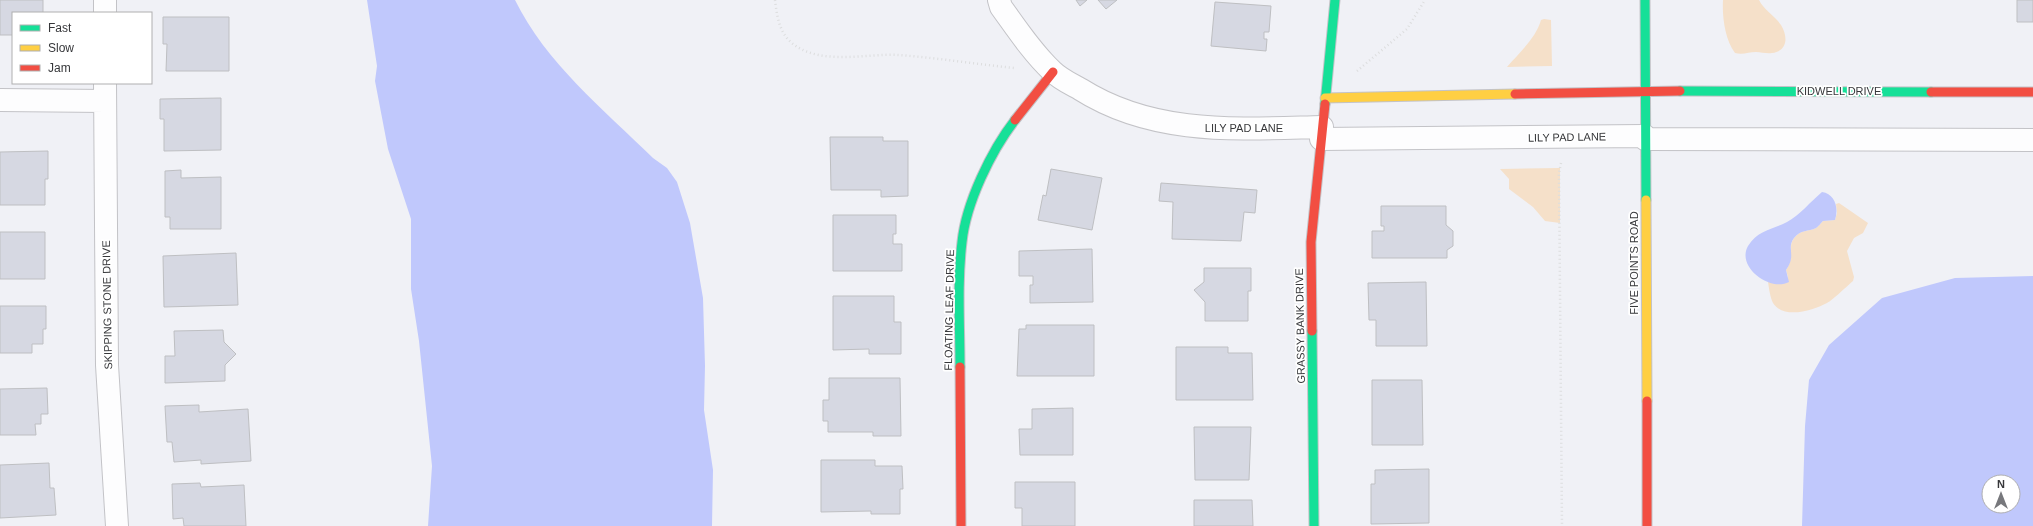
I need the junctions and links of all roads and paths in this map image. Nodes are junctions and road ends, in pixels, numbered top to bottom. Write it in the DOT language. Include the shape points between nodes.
graph roads {
  1 [pos="105,0"];
  2 [pos="775,0"];
  3 [pos="999,0"];
  4 [pos="1335,0"];
  5 [pos="1425,0"];
  6 [pos="1645,0"];
  7 [pos="105,12"];
  8 [pos="1053,72"];
  9 [pos="1646,90"];
  10 [pos="105,92"];
  11 [pos="2033,92"];
  12 [pos="1325,98"];
  13 [pos="0,100"];
  14 [pos="1322,133"];
  15 [pos="1566,137"];
  16 [pos="1646,137"];
  17 [pos="2033,140"];
  18 [pos="117,526"];
  19 [pos="961,526"];
  20 [pos="1314,526"];
  21 [pos="1562,526"];
  22 [pos="1647,526"];
  1 -- 7 [label="street"];
  2 -- 8 [label="path" via="777,19 783,33 792,43 804,50 830,57 898,55"];
  3 -- 8 [label="street, LILY PAD LANE" via="1001,7 1029,46"];
  4 -- 12 [label="street, GRASSY BANK DRIVE"];
  5 -- 12 [label="path" via="1407,29"];
  6 -- 9 [label="street, FIVE POINTS ROAD"];
  8 -- 14 [label="street, LILY PAD LANE" via="1098,100 1144,119 1196,127"];
  8 -- 19 [label="street, FLOATING LEAF DRIVE" via="1000,140 975,192 962,241"];
  9 -- 11 [label="street, KIDWELL DRIVE"];
  9 -- 12 [label="street"];
  9 -- 16 [label="street, FIVE POINTS ROAD"];
  10 -- 13 [label="street"];
  10 -- 18 [label="street, SKIPPING STONE DRIVE" via="107,365"];
  12 -- 14 [label="street, GRASSY BANK DRIVE"];
  14 -- 15 [label="street, LILY PAD LANE"];
  14 -- 20 [label="street, GRASSY BANK DRIVE" via="1311,242"];
  15 -- 16 [label="street, LILY PAD LANE"];
  15 -- 21 [label="path" via="1559,173"];
  16 -- 17 [label="street"];
  16 -- 22 [label="street, FIVE POINTS ROAD"];
}
